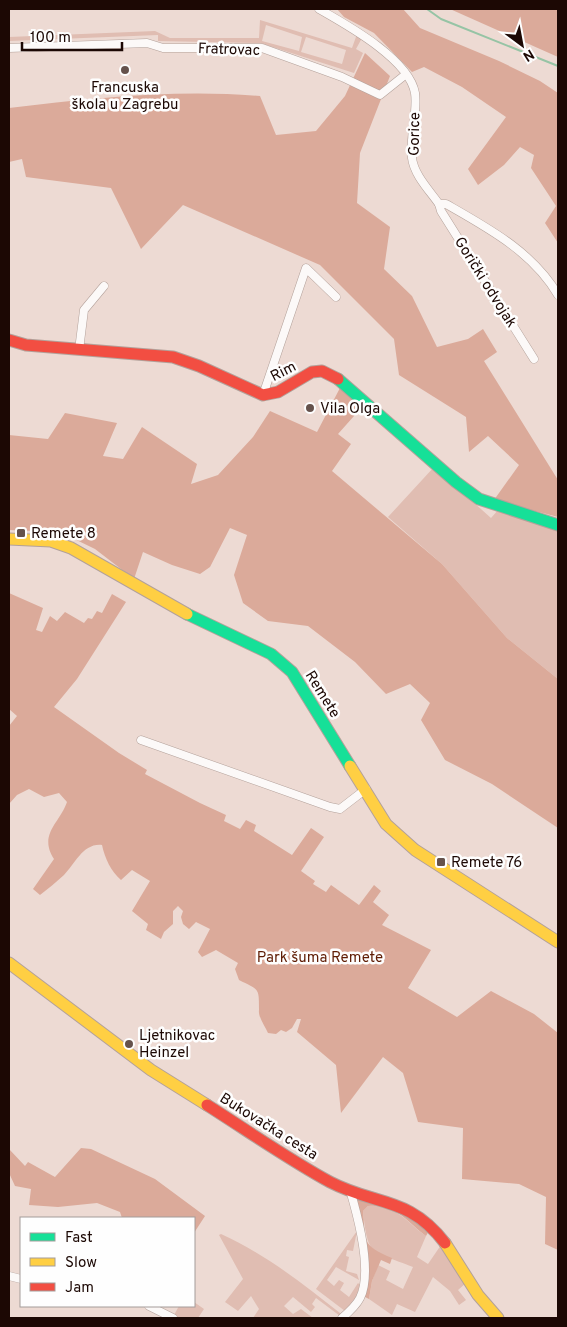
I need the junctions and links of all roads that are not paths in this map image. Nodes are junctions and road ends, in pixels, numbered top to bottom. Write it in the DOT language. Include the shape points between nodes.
graph roads {
  1 [pos="319,9"];
  2 [pos="9,48"];
  3 [pos="405,75"];
  4 [pos="439,204"];
  5 [pos="104,286"];
  6 [pos="558,295"];
  7 [pos="336,297"];
  8 [pos="9,340"];
  9 [pos="79,350"];
  10 [pos="534,359"];
  11 [pos="263,395"];
  12 [pos="558,526"];
  13 [pos="9,539"];
  14 [pos="141,740"];
  15 [pos="366,789"];
  16 [pos="558,942"];
  17 [pos="9,963"];
  18 [pos="350,1190"];
  19 [pos="151,1307"];
  20 [pos="173,1318"];
  21 [pos="342,1318"];
  22 [pos="498,1318"];
  1 -- 3 [label="street, Gorice" via="364,35"];
  2 -- 3 [label="street, Fratrovac" via="146,43 163,48 262,48 380,95"];
  3 -- 4 [label="street, Gorice" via="415,92 412,158 421,179"];
  4 -- 6 [label="street" via="446,204 507,241 536,266"];
  4 -- 10 [label="street, Gorički odvojak"];
  5 -- 9 [label="street" via="84,310"];
  7 -- 11 [label="street" via="306,268"];
  8 -- 9 [label="street, Rim" via="26,345"];
  9 -- 11 [label="street, Rim" via="173,357"];
  11 -- 12 [label="street, Rim" via="278,392 312,372 331,375 479,499"];
  13 -- 15 [label="street, Remete" via="51,541 71,548 194,618 271,654 292,672"];
  14 -- 15 [label="street" via="330,807 340,809"];
  15 -- 16 [label="street, Remete" via="395,834"];
  17 -- 18 [label="street, Bukovačka cesta" via="151,1070 322,1177"];
  18 -- 21 [label="street" via="357,1215 364,1275 360,1298"];
  18 -- 22 [label="street, Bukovačka cesta" via="396,1203 426,1221"];
  19 -- 20 [label="street"];
}
